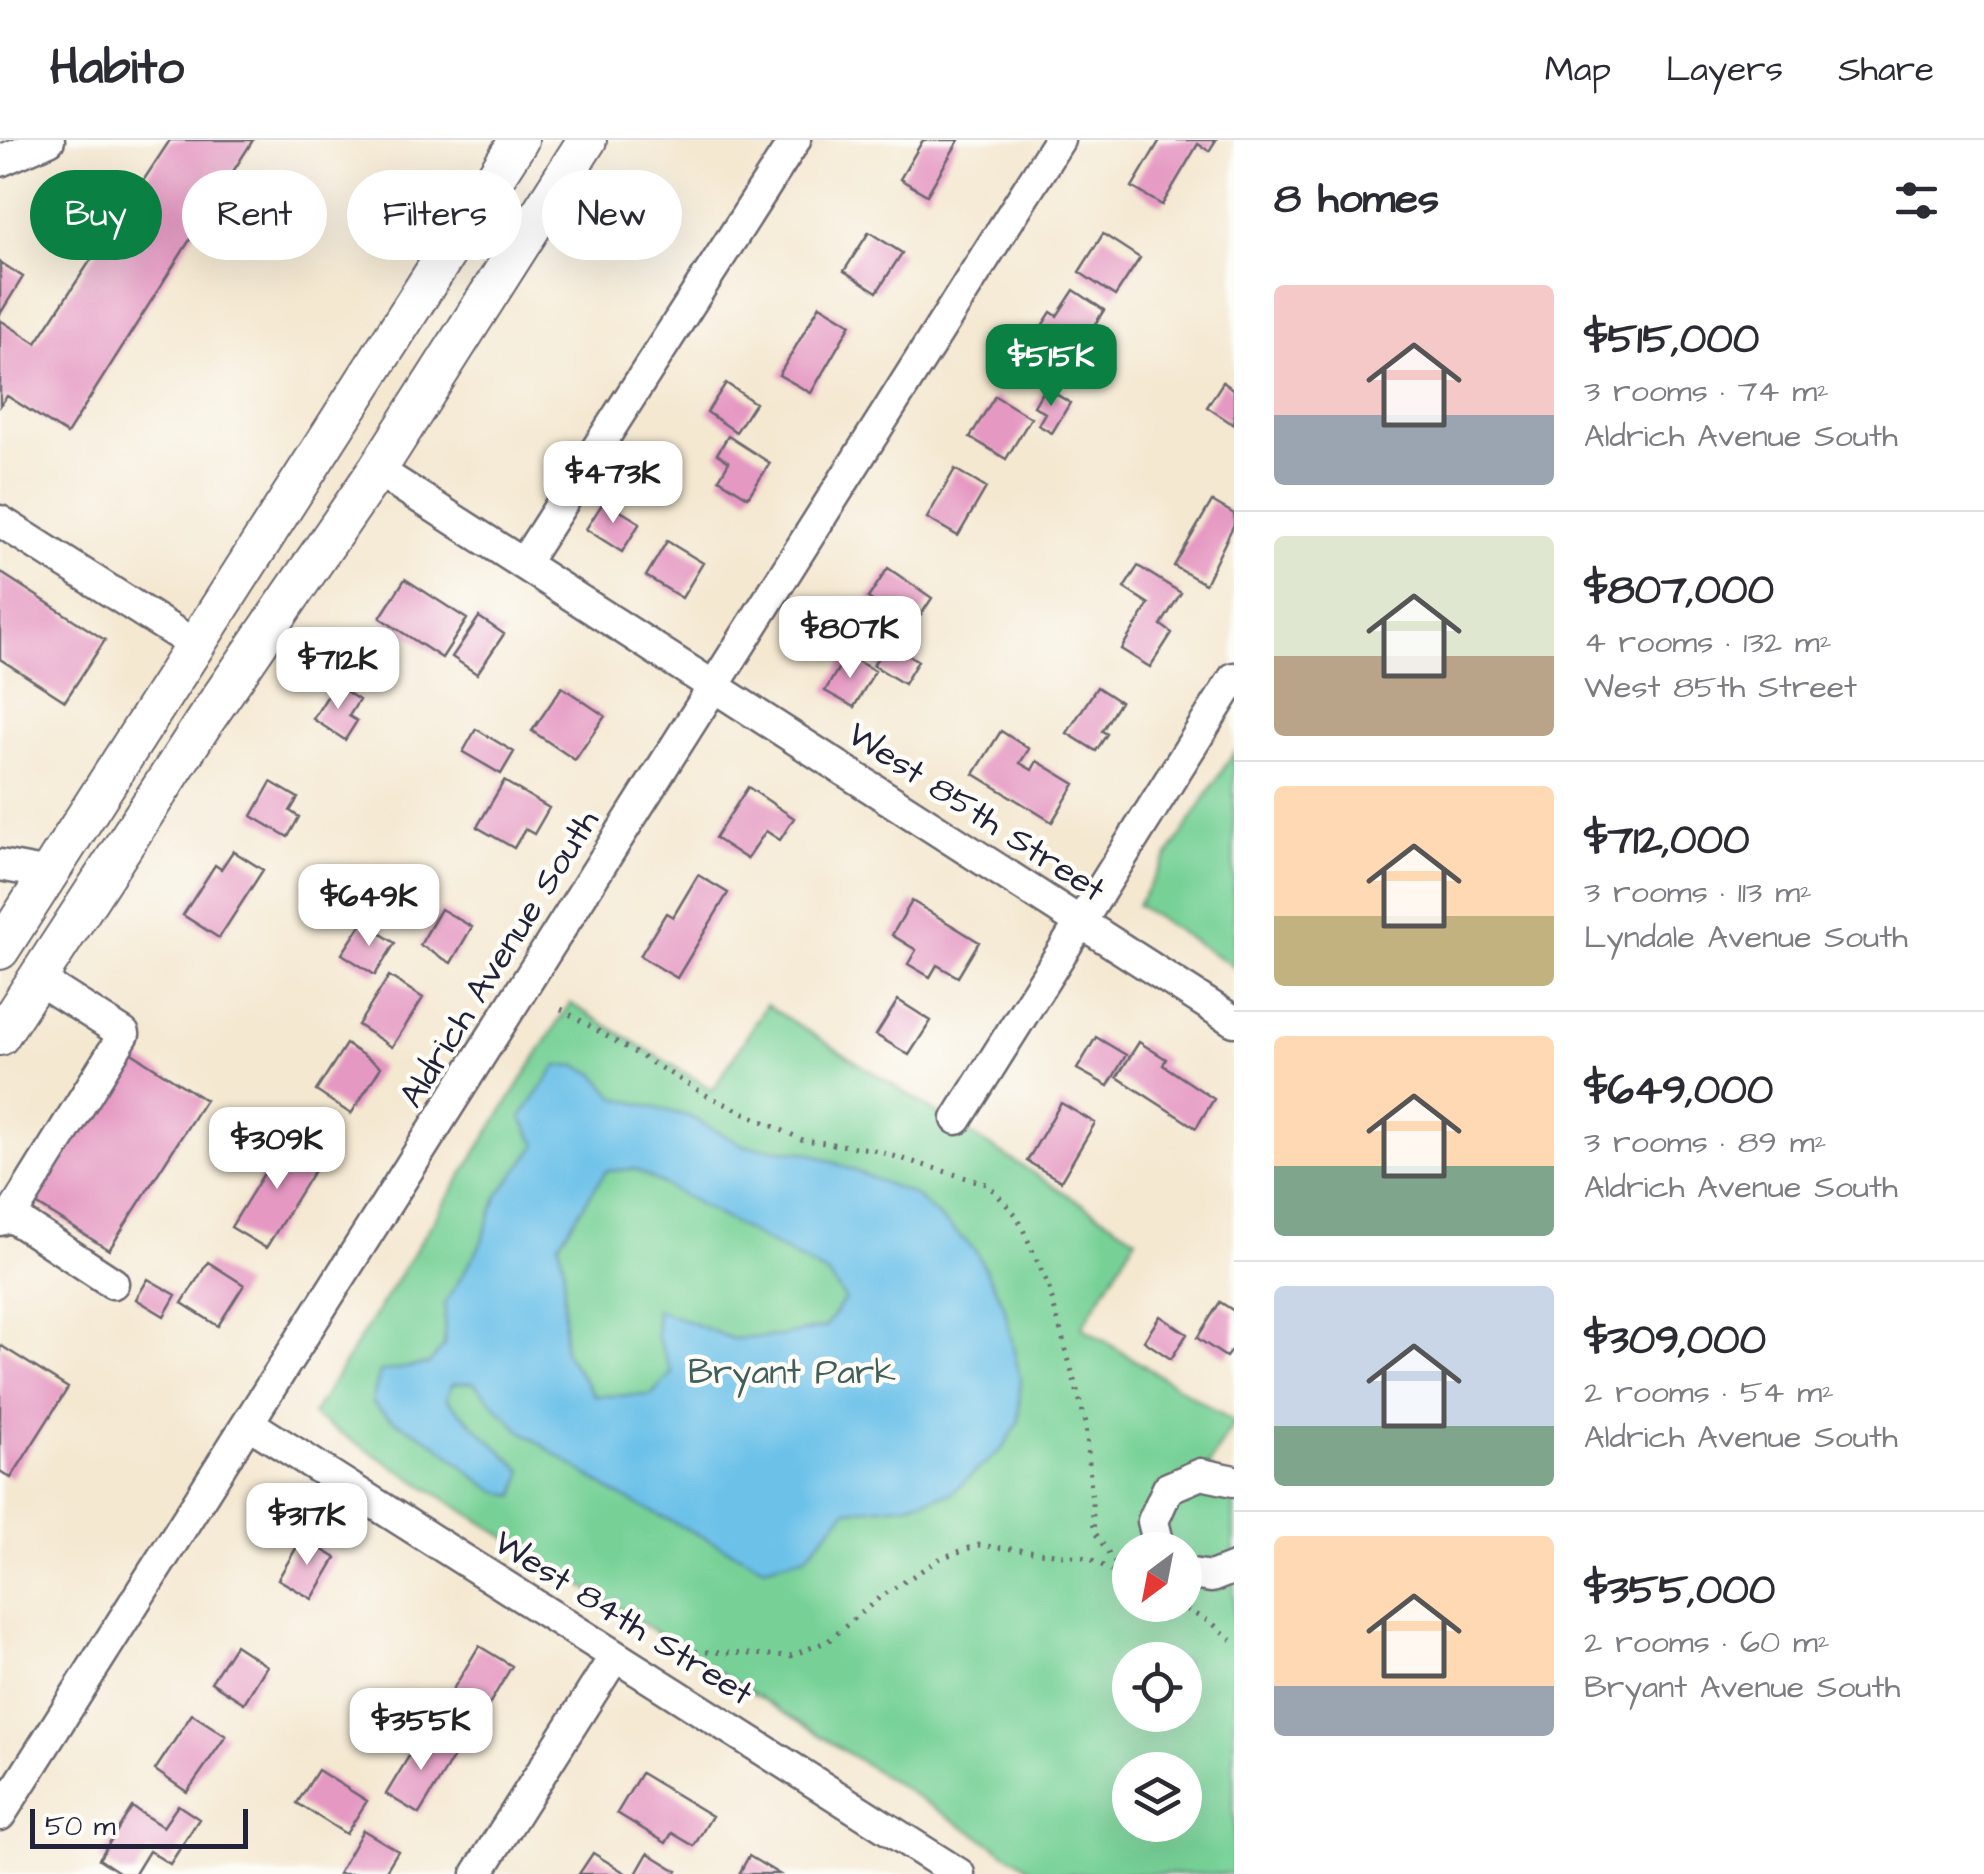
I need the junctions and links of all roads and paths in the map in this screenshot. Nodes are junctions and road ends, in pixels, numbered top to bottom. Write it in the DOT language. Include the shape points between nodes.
graph roads {
  1 [pos="49,140"];
  2 [pos="519,140"];
  3 [pos="586,140"];
  4 [pos="795,140"];
  5 [pos="1059,140"];
  6 [pos="0,160"];
  7 [pos="378,470"];
  8 [pos="0,521"];
  9 [pos="522,564"];
  10 [pos="195,645"];
  11 [pos="1234,678"];
  12 [pos="714,687"];
  13 [pos="0,865"];
  14 [pos="49,874"];
  15 [pos="1080,922"];
  16 [pos="0,950"];
  17 [pos="36,978"];
  18 [pos="561,1009"];
  19 [pos="1234,1020"];
  20 [pos="0,1036"];
  21 [pos="957,1118"];
  22 [pos="5,1218"];
  23 [pos="113,1282"];
  24 [pos="248,1423"];
  25 [pos="1234,1481"];
  26 [pos="1156,1532"];
  27 [pos="1112,1557"];
  28 [pos="1234,1568"];
  29 [pos="1112,1571"];
  30 [pos="1202,1576"];
  31 [pos="1202,1618"];
  32 [pos="1234,1642"];
  33 [pos="664,1650"];
  34 [pos="615,1656"];
  35 [pos="0,1815"];
  36 [pos="477,1874"];
  37 [pos="959,1874"];
  1 -- 6 [label="street"];
  2 -- 10 [label="main road"];
  3 -- 7 [label="main road"];
  4 -- 9 [label="street"];
  5 -- 12 [label="street, Aldrich Avenue South"];
  7 -- 9 [label="street, West 85th Street"];
  7 -- 17 [label="main road"];
  8 -- 10 [label="street"];
  9 -- 12 [label="street, West 85th Street"];
  10 -- 14 [label="main road"];
  11 -- 15 [label="street"];
  12 -- 15 [label="street, West 85th Street"];
  12 -- 24 [label="street, Aldrich Avenue South"];
  13 -- 14 [label="street"];
  14 -- 16 [label="main road"];
  15 -- 19 [label="street, West 85th Street"];
  15 -- 21 [label="street"];
  17 -- 20 [label="main road"];
  17 -- 22 [label="street" via="124,1034"];
  18 -- 27 [label="path" via="708,1096 804,1140 870,1149 986,1184 1017,1216 1048,1285 1086,1423 1094,1531"];
  22 -- 23 [label="street"];
  24 -- 34 [label="street, West 84th Street"];
  24 -- 35 [label="street, Aldrich Avenue South"];
  25 -- 26 [label="street" via="1201,1474 1168,1488 1153,1520"];
  28 -- 30 [label="street"];
  29 -- 33 [label="path" via="1088,1558 978,1545 942,1558 828,1641 790,1656"];
  31 -- 32 [label="path"];
  34 -- 36 [label="street"];
  34 -- 37 [label="street, West 84th Street"];
}
